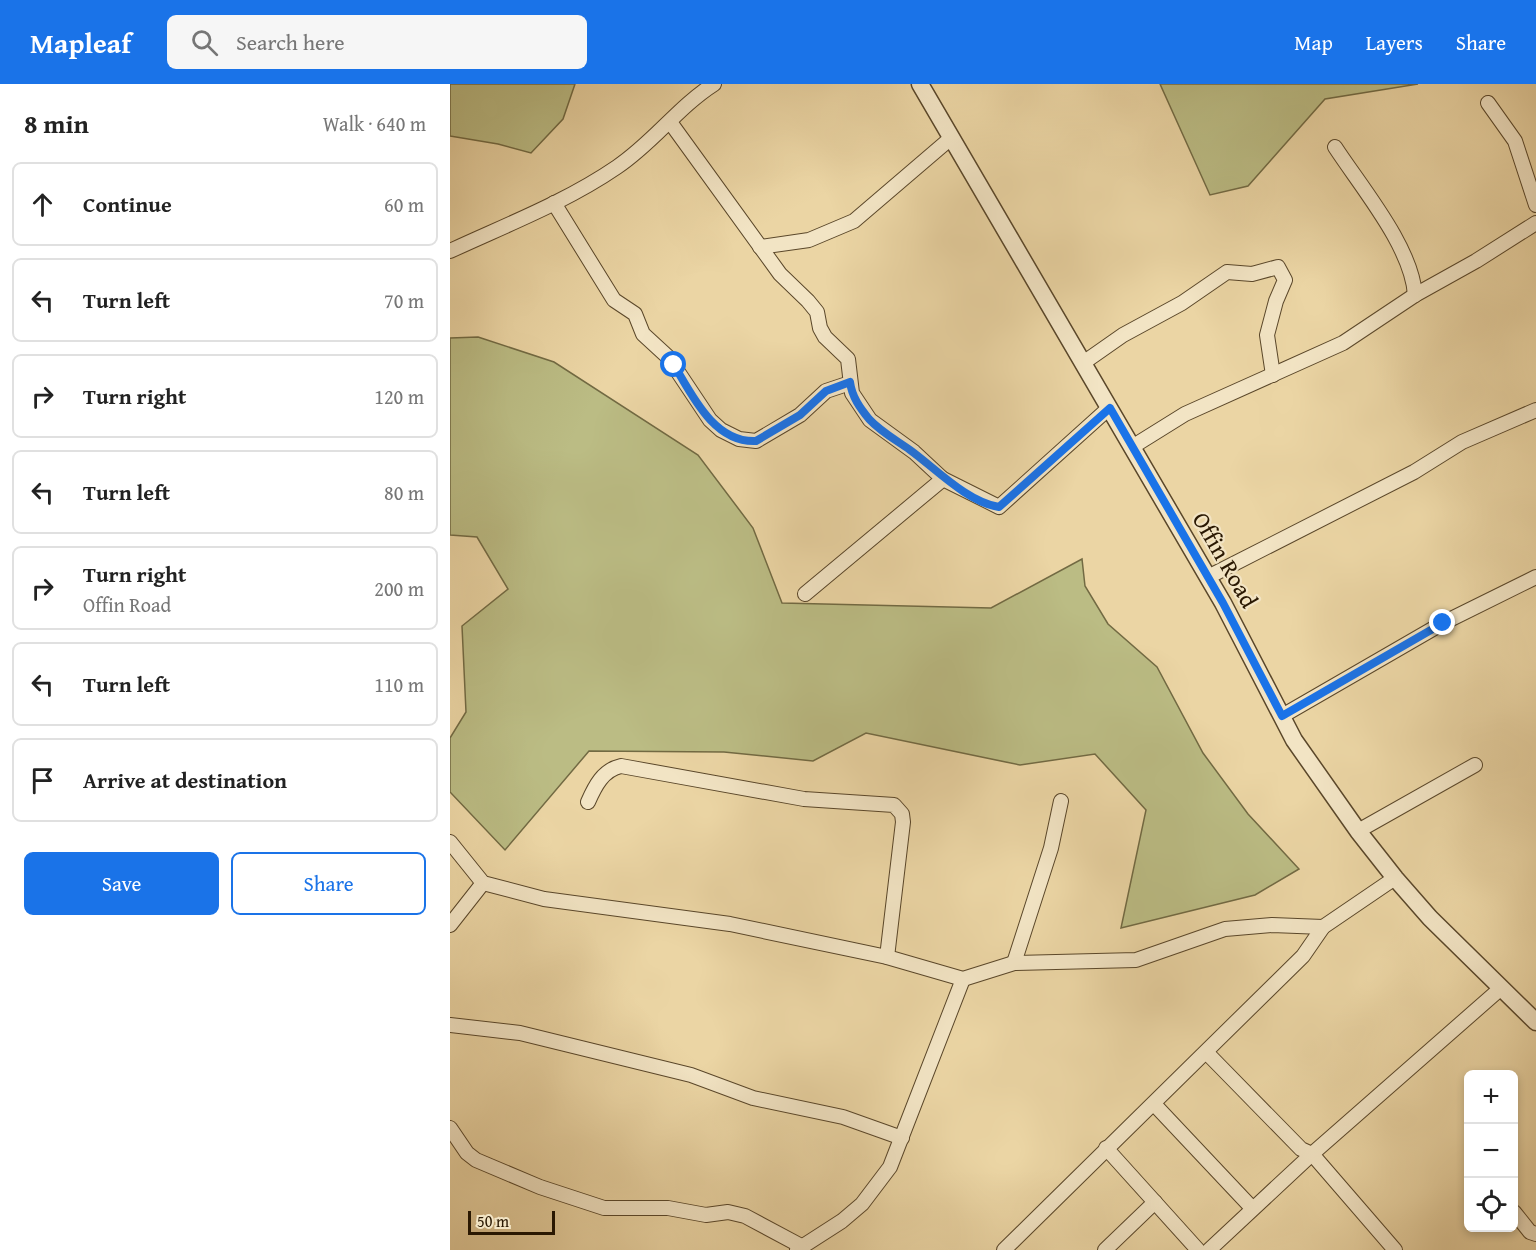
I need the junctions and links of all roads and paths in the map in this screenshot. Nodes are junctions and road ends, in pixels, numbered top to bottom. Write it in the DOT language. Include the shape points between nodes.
graph roads {
  1 [pos="714,84"];
  2 [pos="920,84"];
  3 [pos="1488,103"];
  4 [pos="670,122"];
  5 [pos="951,138"];
  6 [pos="1335,147"];
  7 [pos="554,203"];
  8 [pos="1536,205"];
  9 [pos="1536,223"];
  10 [pos="760,247"];
  11 [pos="450,251"];
  12 [pos="1415,295"];
  13 [pos="1083,363"];
  14 [pos="1273,375"];
  15 [pos="850,382"];
  16 [pos="1110,408"];
  17 [pos="1536,410"];
  18 [pos="1132,447"];
  19 [pos="943,479"];
  20 [pos="1208,577"];
  21 [pos="1536,577"];
  22 [pos="806,594"];
  23 [pos="1282,716"];
  24 [pos="1475,765"];
  25 [pos="1061,801"];
  26 [pos="588,802"];
  27 [pos="1358,831"];
  28 [pos="450,842"];
  29 [pos="1395,878"];
  30 [pos="483,883"];
  31 [pos="450,925"];
  32 [pos="1323,927"];
  33 [pos="887,957"];
  34 [pos="1014,963"];
  35 [pos="963,979"];
  36 [pos="1500,989"];
  37 [pos="1536,1022"];
  38 [pos="450,1025"];
  39 [pos="1207,1053"];
  40 [pos="1154,1104"];
  41 [pos="450,1128"];
  42 [pos="902,1138"];
  43 [pos="1106,1148"];
  44 [pos="1312,1154"];
  45 [pos="1155,1202"];
  46 [pos="1252,1208"];
  47 [pos="1518,1217"];
  48 [pos="1536,1234"];
  49 [pos="800,1248"];
  50 [pos="1004,1250"];
  51 [pos="1105,1250"];
  52 [pos="1198,1250"];
  53 [pos="1209,1250"];
  54 [pos="1395,1250"];
  1 -- 4 [label="street"];
  2 -- 5 [label="street, Offin Road"];
  3 -- 8 [label="street" via="1515,141"];
  4 -- 7 [label="street" via="617,168"];
  4 -- 10 [label="street"];
  5 -- 10 [label="street" via="869,210 840,229 809,240"];
  5 -- 13 [label="street, Offin Road"];
  6 -- 12 [label="street" via="1391,231 1410,270"];
  7 -- 11 [label="street"];
  7 -- 15 [label="street" via="614,300 635,314 643,334 674,365 710,420 721,430 739,439 756,441 800,415 826,391"];
  9 -- 12 [label="street"];
  10 -- 15 [label="street" via="817,312 825,337 848,359"];
  12 -- 14 [label="street" via="1343,343"];
  13 -- 14 [label="street" via="1227,272 1252,274 1278,267 1285,280 1268,335"];
  13 -- 16 [label="street, Offin Road"];
  14 -- 18 [label="street" via="1180,417"];
  15 -- 19 [label="street" via="852,393 870,420"];
  16 -- 18 [label="street, Offin Road"];
  16 -- 19 [label="street" via="999,507"];
  17 -- 20 [label="street" via="1462,442 1414,472"];
  18 -- 20 [label="street, Offin Road"];
  19 -- 22 [label="street"];
  20 -- 23 [label="street, Offin Road"];
  21 -- 23 [label="street" via="1443,623"];
  23 -- 27 [label="street, Offin Road" via="1294,740"];
  24 -- 27 [label="street"];
  25 -- 34 [label="street" via="1051,848"];
  26 -- 33 [label="street" via="605,774 621,766 804,799 894,805 903,822"];
  27 -- 29 [label="street, Offin Road"];
  28 -- 30 [label="street"];
  29 -- 32 [label="street"];
  29 -- 36 [label="street, Offin Road"];
  30 -- 31 [label="street"];
  30 -- 33 [label="street" via="544,899 730,924"];
  32 -- 34 [label="street" via="1272,925 1225,929 1136,960 1115,963"];
  32 -- 39 [label="street" via="1304,956"];
  33 -- 35 [label="street"];
  34 -- 35 [label="street"];
  35 -- 42 [label="street"];
  36 -- 37 [label="street, Offin Road"];
  36 -- 44 [label="street"];
  38 -- 42 [label="street" via="528,1035 691,1075 753,1098 843,1117"];
  39 -- 40 [label="street"];
  39 -- 44 [label="street" via="1301,1149"];
  40 -- 43 [label="street"];
  40 -- 46 [label="street"];
  41 -- 49 [label="street" via="476,1160 540,1187 604,1208 668,1208 706,1215 728,1212 745,1216"];
  42 -- 49 [label="street" via="890,1167 862,1204"];
  43 -- 45 [label="street"];
  43 -- 50 [label="street"];
  44 -- 46 [label="street"];
  44 -- 54 [label="street"];
  45 -- 51 [label="street"];
  45 -- 52 [label="street"];
  46 -- 53 [label="street"];
  47 -- 48 [label="street"];
}
